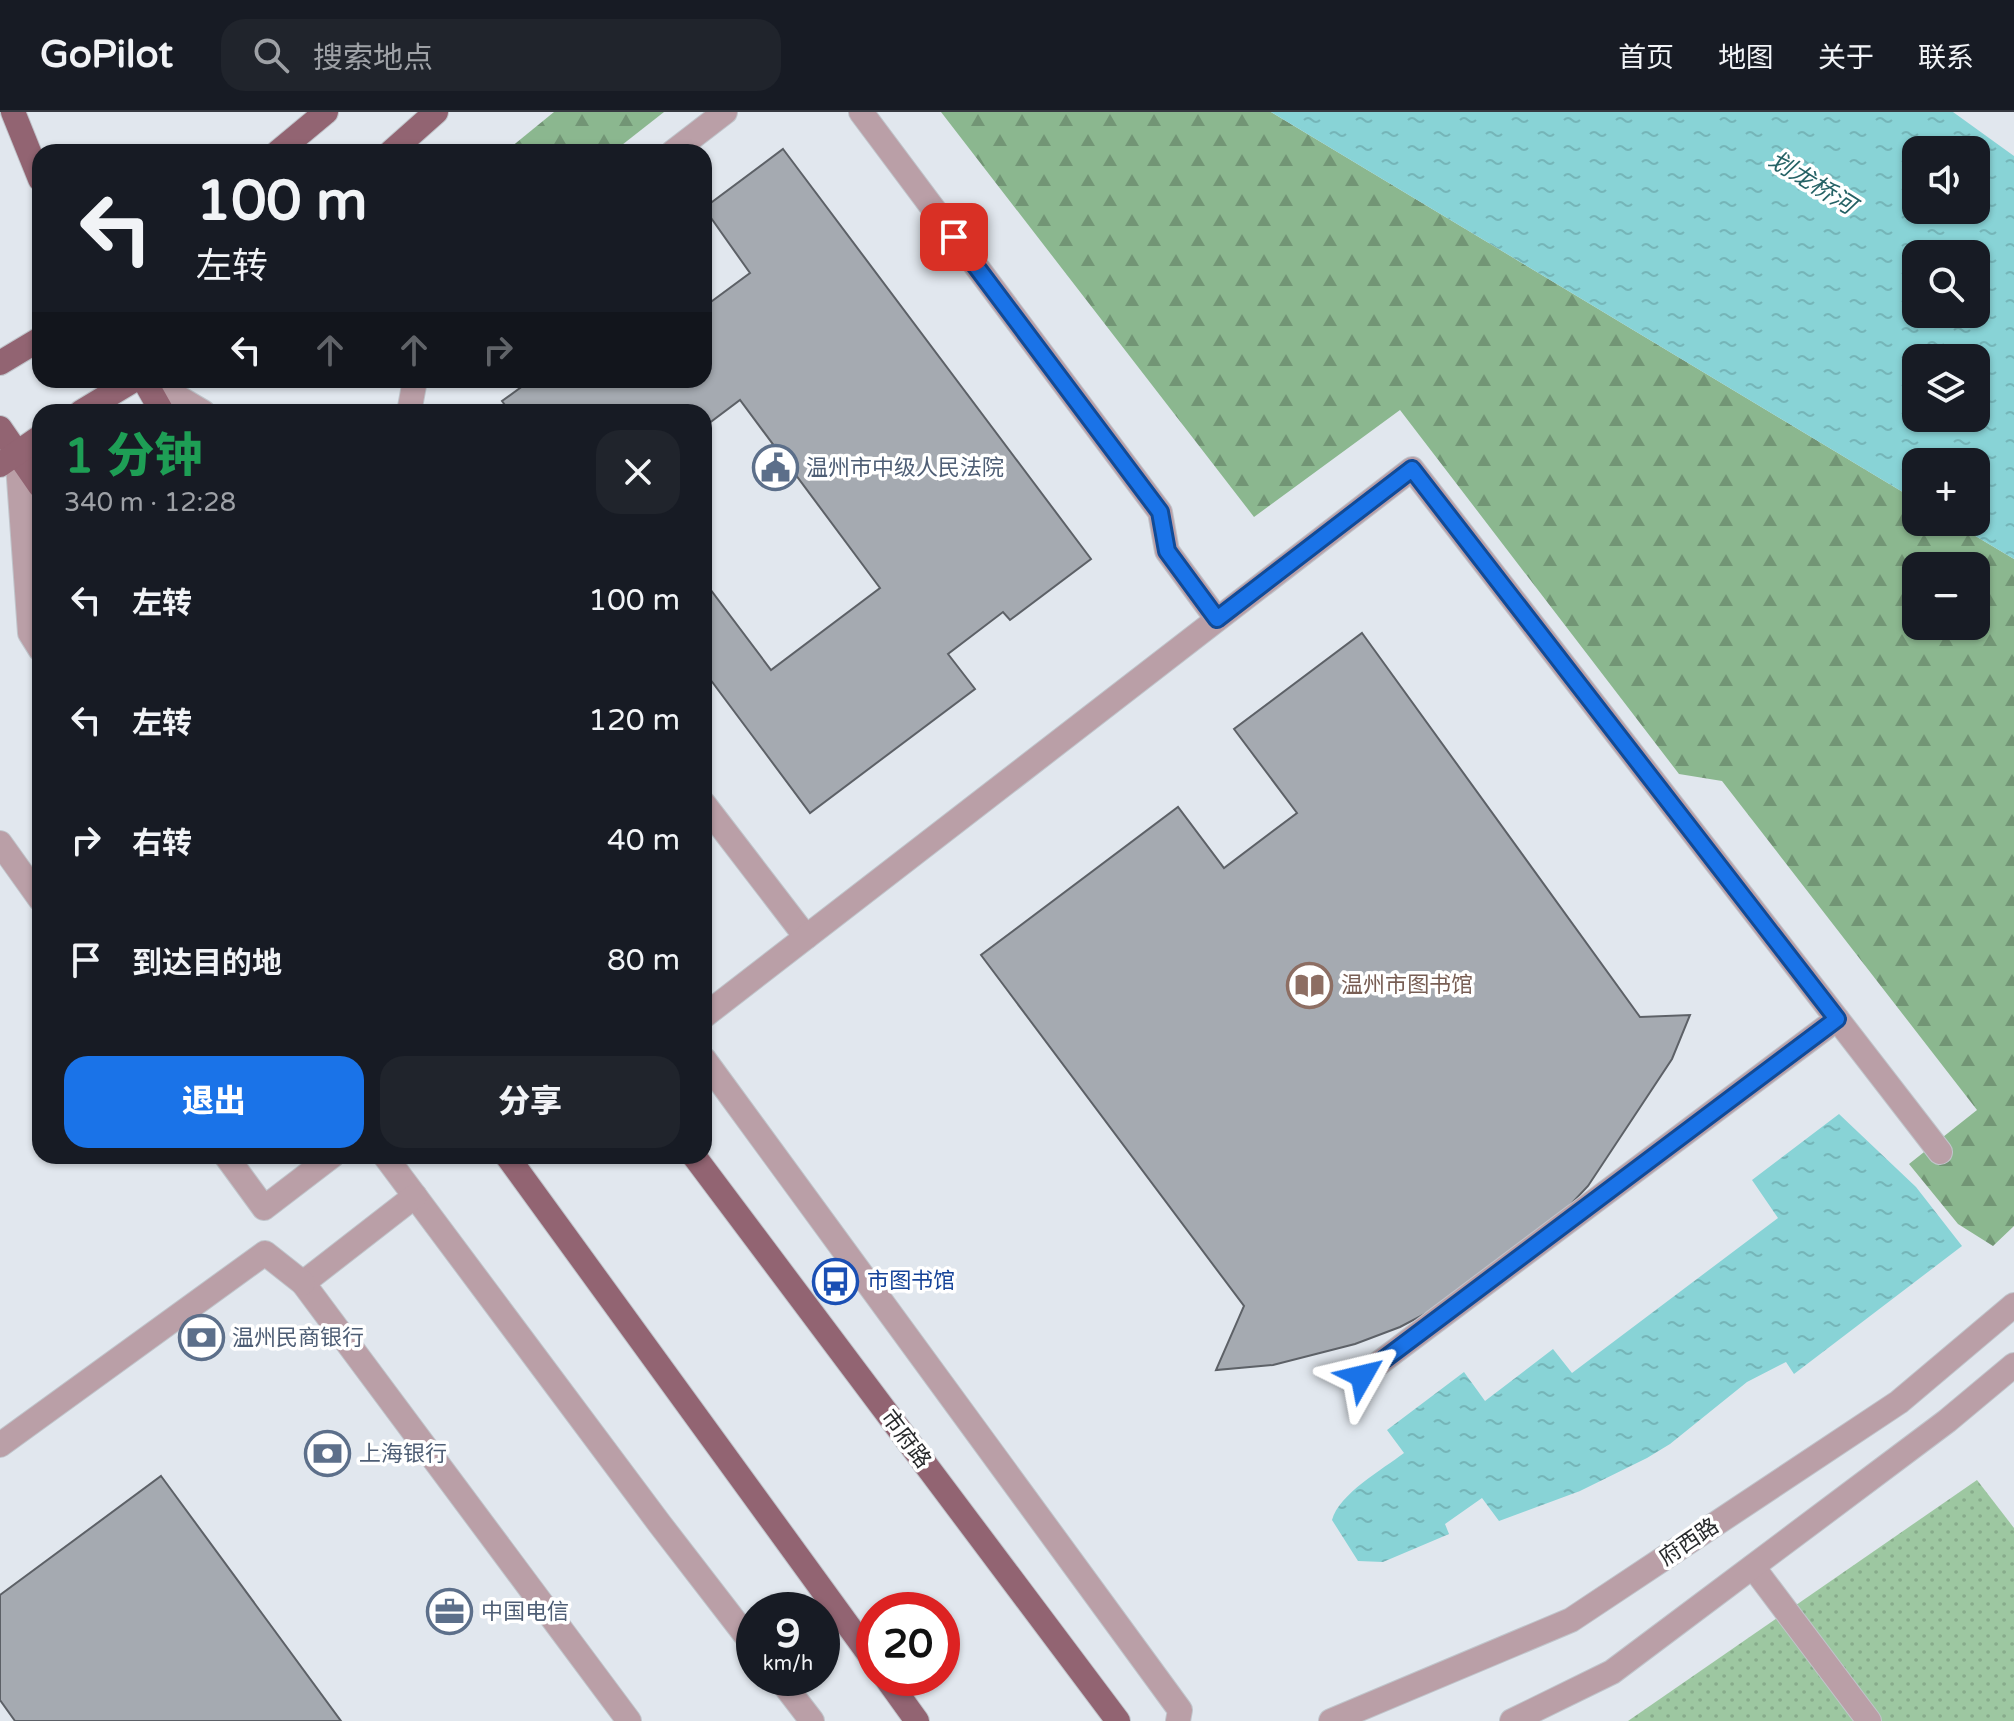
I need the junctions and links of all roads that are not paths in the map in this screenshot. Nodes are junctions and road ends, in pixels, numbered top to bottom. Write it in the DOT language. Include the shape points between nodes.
graph roads {
  1 [pos="13,112"];
  2 [pos="326,112"];
  3 [pos="436,112"];
  4 [pos="725,112"];
  5 [pos="861,112"];
  6 [pos="288,144"];
  7 [pos="400,144"];
  8 [pos="683,144"];
  9 [pos="32,159"];
  10 [pos="32,344"];
  11 [pos="0,363"];
  12 [pos="121,388"];
  13 [pos="161,388"];
  14 [pos="94,404"];
  15 [pos="189,404"];
  16 [pos="0,428"];
  17 [pos="32,442"];
  18 [pos="8,458"];
  19 [pos="32,479"];
  20 [pos="1217,619"];
  21 [pos="32,636"];
  22 [pos="712,814"];
  23 [pos="0,843"];
  24 [pos="32,888"];
  25 [pos="806,937"];
  26 [pos="712,1010"];
  27 [pos="1837,1019"];
  28 [pos="712,1070"];
  29 [pos="1940,1152"];
  30 [pos="232,1164"];
  31 [pos="322,1164"];
  32 [pos="391,1164"];
  33 [pos="513,1164"];
  34 [pos="700,1164"];
  35 [pos="415,1196"];
  36 [pos="303,1283"];
  37 [pos="2014,1305"];
  38 [pos="2014,1365"];
  39 [pos="1362,1376"];
  40 [pos="0,1445"];
  41 [pos="1753,1567"];
  42 [pos="736,1622"];
  43 [pos="856,1636"];
  44 [pos="793,1696"];
  45 [pos="899,1696"];
  46 [pos="629,1721"];
  47 [pos="812,1721"];
  48 [pos="917,1721"];
  49 [pos="1118,1721"];
  50 [pos="1178,1721"];
  51 [pos="1331,1721"];
  52 [pos="1512,1721"];
  53 [pos="1869,1721"];
  1 -- 9 [label="main road"];
  2 -- 6 [label="main road"];
  3 -- 7 [label="main road"];
  4 -- 8 [label="street"];
  5 -- 20 [label="street" via="1160,512 1167,551"];
  10 -- 11 [label="main road"];
  12 -- 14 [label="main road"];
  13 -- 15 [label="street"];
  16 -- 18 [label="main road"];
  17 -- 18 [label="main road"];
  18 -- 19 [label="main road"];
  18 -- 21 [label="street"];
  20 -- 25 [label="street"];
  20 -- 27 [label="street" via="1412,469"];
  22 -- 25 [label="street"];
  23 -- 24 [label="street"];
  25 -- 26 [label="street"];
  27 -- 29 [label="street"];
  27 -- 39 [label="street"];
  28 -- 50 [label="street" via="1180,1710"];
  30 -- 31 [label="street" via="264,1208"];
  32 -- 35 [label="street"];
  33 -- 43 [label="main road"];
  34 -- 49 [label="main road, 市府路"];
  35 -- 36 [label="street"];
  35 -- 42 [label="street"];
  36 -- 40 [label="street" via="265,1253"];
  36 -- 46 [label="street"];
  37 -- 51 [label="street, 府西路" via="1899,1402 1571,1620"];
  38 -- 41 [label="street"];
  41 -- 52 [label="street" via="1612,1672"];
  41 -- 53 [label="street"];
  44 -- 47 [label="street"];
  45 -- 48 [label="main road"];
}
